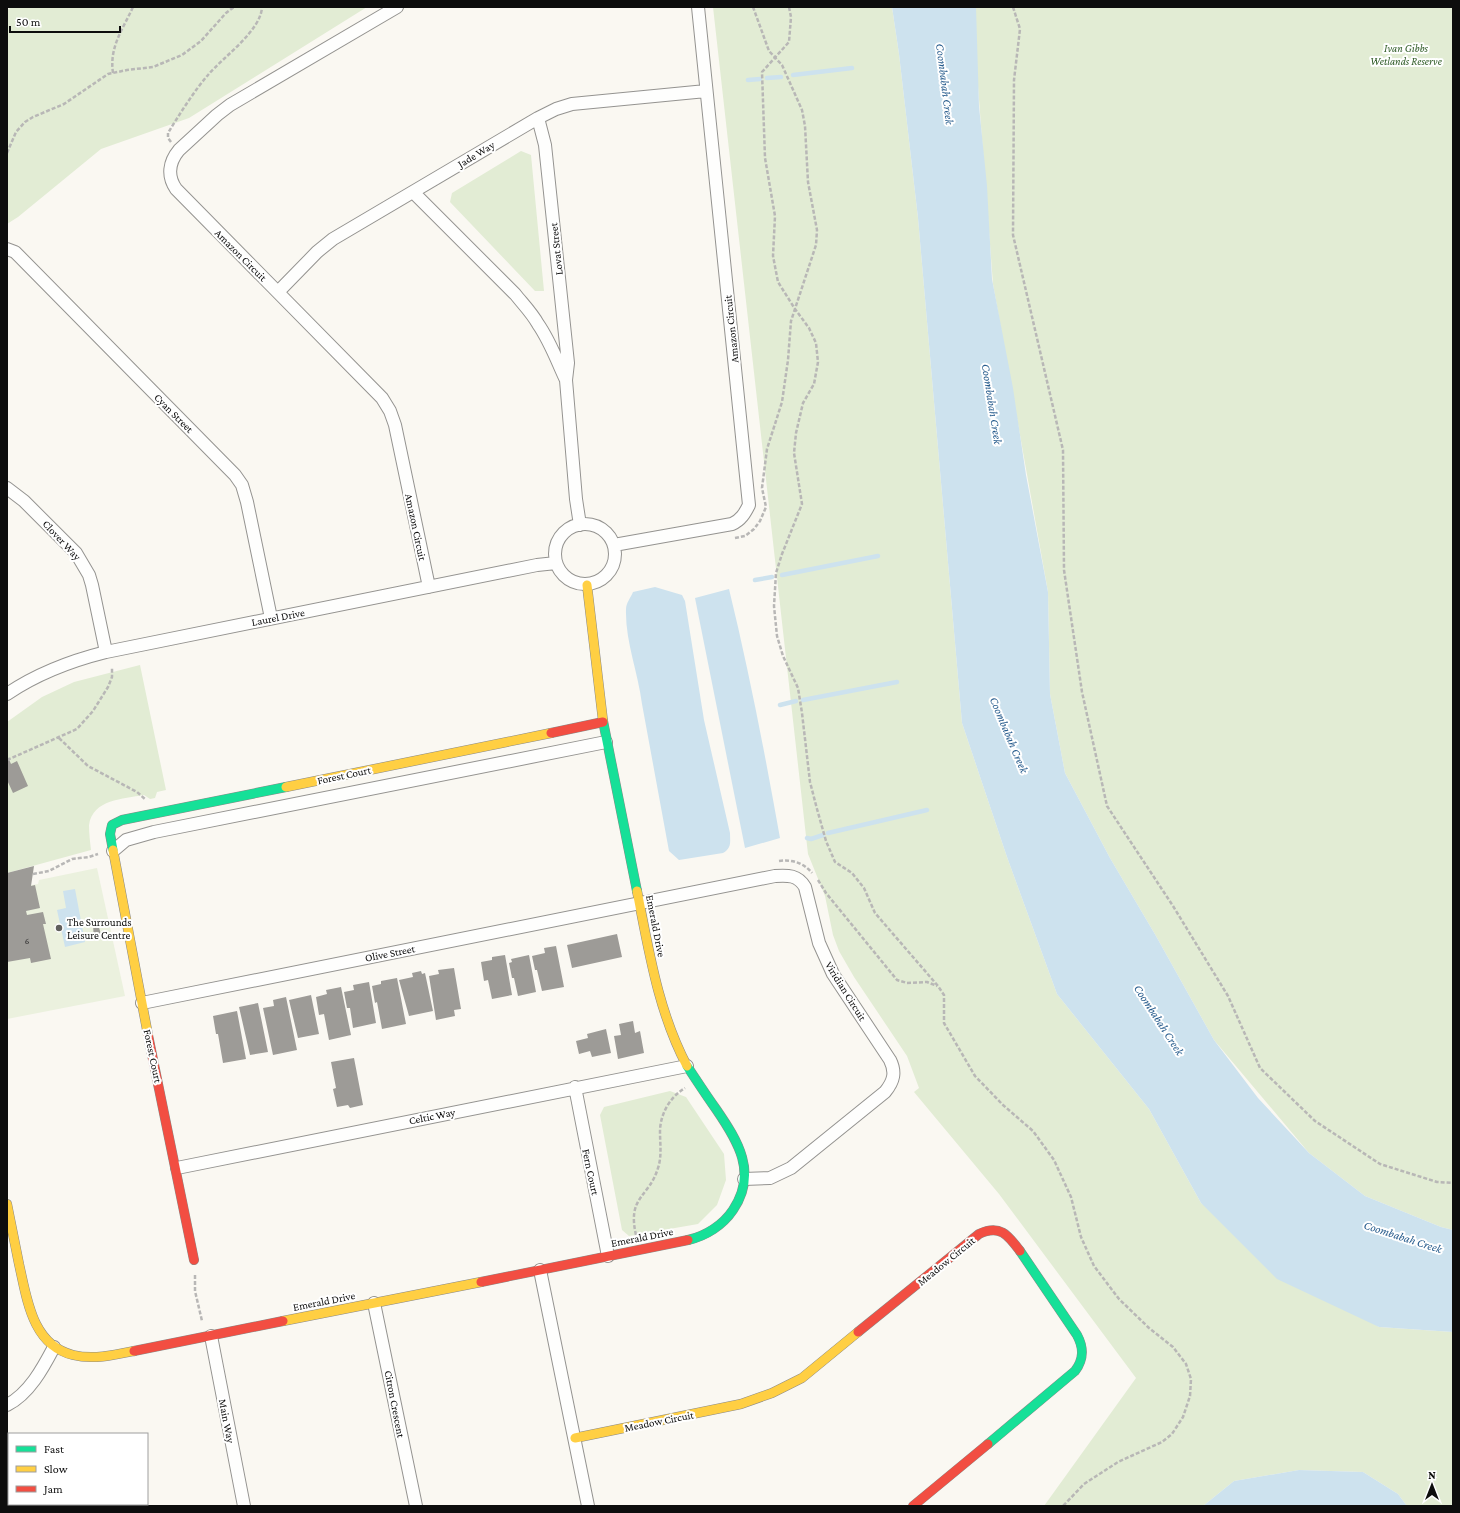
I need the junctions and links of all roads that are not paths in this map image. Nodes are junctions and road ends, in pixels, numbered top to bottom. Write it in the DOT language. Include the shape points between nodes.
graph roads {
  1 [pos="397,7"];
  2 [pos="698,7"];
  3 [pos="706,91"];
  4 [pos="538,118"];
  5 [pos="413,192"];
  6 [pos="7,249"];
  7 [pos="278,292"];
  8 [pos="566,380"];
  9 [pos="7,488"];
  10 [pos="580,525"];
  11 [pos="614,545"];
  12 [pos="556,563"];
  13 [pos="587,585"];
  14 [pos="428,587"];
  15 [pos="271,618"];
  16 [pos="106,652"];
  17 [pos="7,694"];
  18 [pos="603,722"];
  19 [pos="606,742"];
  20 [pos="113,851"];
  21 [pos="639,903"];
  22 [pos="142,1004"];
  23 [pos="687,1066"];
  24 [pos="574,1087"];
  25 [pos="177,1168"];
  26 [pos="744,1179"];
  27 [pos="7,1204"];
  28 [pos="10,1234"];
  29 [pos="608,1256"];
  30 [pos="194,1260"];
  31 [pos="540,1270"];
  32 [pos="374,1303"];
  33 [pos="211,1336"];
  34 [pos="54,1347"];
  35 [pos="7,1405"];
  36 [pos="575,1438"];
  37 [pos="244,1506"];
  38 [pos="416,1506"];
  39 [pos="588,1506"];
  40 [pos="913,1506"];
  1 -- 7 [label="street, Amazon Circuit" via="230,105 216,115 174,156 171,163 170,177 176,190"];
  2 -- 3 [label="street, Amazon Circuit"];
  3 -- 4 [label="street, Jade Way" via="572,104"];
  3 -- 11 [label="street, Amazon Circuit" via="749,500 746,511 738,522"];
  4 -- 5 [label="street, Jade Way"];
  4 -- 8 [label="street, Lovat Street" via="545,145 568,363"];
  5 -- 7 [label="street, Jade Way" via="326,244"];
  5 -- 8 [label="street, Lovat Street" via="527,308 550,345"];
  6 -- 15 [label="street, Cyan Street" via="15,252 25,262 242,485"];
  7 -- 14 [label="street, Amazon Circuit" via="374,389 390,411"];
  8 -- 10 [label="street, Lovat Street"];
  9 -- 16 [label="street, Clover Way" via="24,501 84,564 92,585"];
  10 -- 11 [label="street" via="591,525 601,529"];
  10 -- 12 [label="street" via="570,528 562,535 557,544"];
  11 -- 13 [label="street" via="612,568 606,577"];
  12 -- 13 [label="street" via="564,576 572,582"];
  12 -- 14 [label="street, Laurel Drive"];
  13 -- 18 [label="street, Emerald Drive"];
  14 -- 15 [label="street, Laurel Drive"];
  15 -- 16 [label="street, Laurel Drive"];
  16 -- 17 [label="street, Laurel Drive" via="74,660 50,670"];
  18 -- 19 [label="street, Emerald Drive"];
  18 -- 20 [label="street, Forest Court" via="122,820 112,825 110,834"];
  19 -- 20 [label="street, Forest Court" via="154,832 126,840"];
  19 -- 21 [label="street, Emerald Drive"];
  20 -- 22 [label="street, Forest Court"];
  21 -- 22 [label="street, Olive Street"];
  21 -- 23 [label="street, Emerald Drive" via="663,1011"];
  21 -- 26 [label="street, Viridian Circuit" via="775,876 796,877 802,881 808,894 819,943 833,974 893,1066 893,1080 885,1092 791,1168 770,1178"];
  22 -- 25 [label="street, Forest Court"];
  23 -- 24 [label="street, Celtic Way"];
  23 -- 26 [label="street, Emerald Drive" via="737,1140 742,1156"];
  24 -- 25 [label="street, Celtic Way"];
  24 -- 29 [label="street, Fern Court"];
  25 -- 30 [label="street, Forest Court"];
  26 -- 29 [label="street, Emerald Drive" via="736,1206 724,1221 710,1232 693,1239"];
  27 -- 28 [label="street, Emerald Drive"];
  28 -- 34 [label="street, Emerald Drive" via="33,1321 46,1341"];
  29 -- 31 [label="street, Emerald Drive"];
  31 -- 32 [label="street, Emerald Drive"];
  31 -- 36 [label="street"];
  32 -- 33 [label="street, Emerald Drive"];
  32 -- 38 [label="street, Citron Crescent"];
  33 -- 34 [label="street, Emerald Drive" via="107,1356 80,1356"];
  33 -- 37 [label="street, Main Way"];
  34 -- 35 [label="street" via="23,1394"];
  36 -- 39 [label="street"];
  36 -- 40 [label="street, Meadow Circuit" via="741,1404 783,1390 802,1378 974,1237 987,1230 1004,1232 1081,1342 1083,1356 1075,1371"];
}
